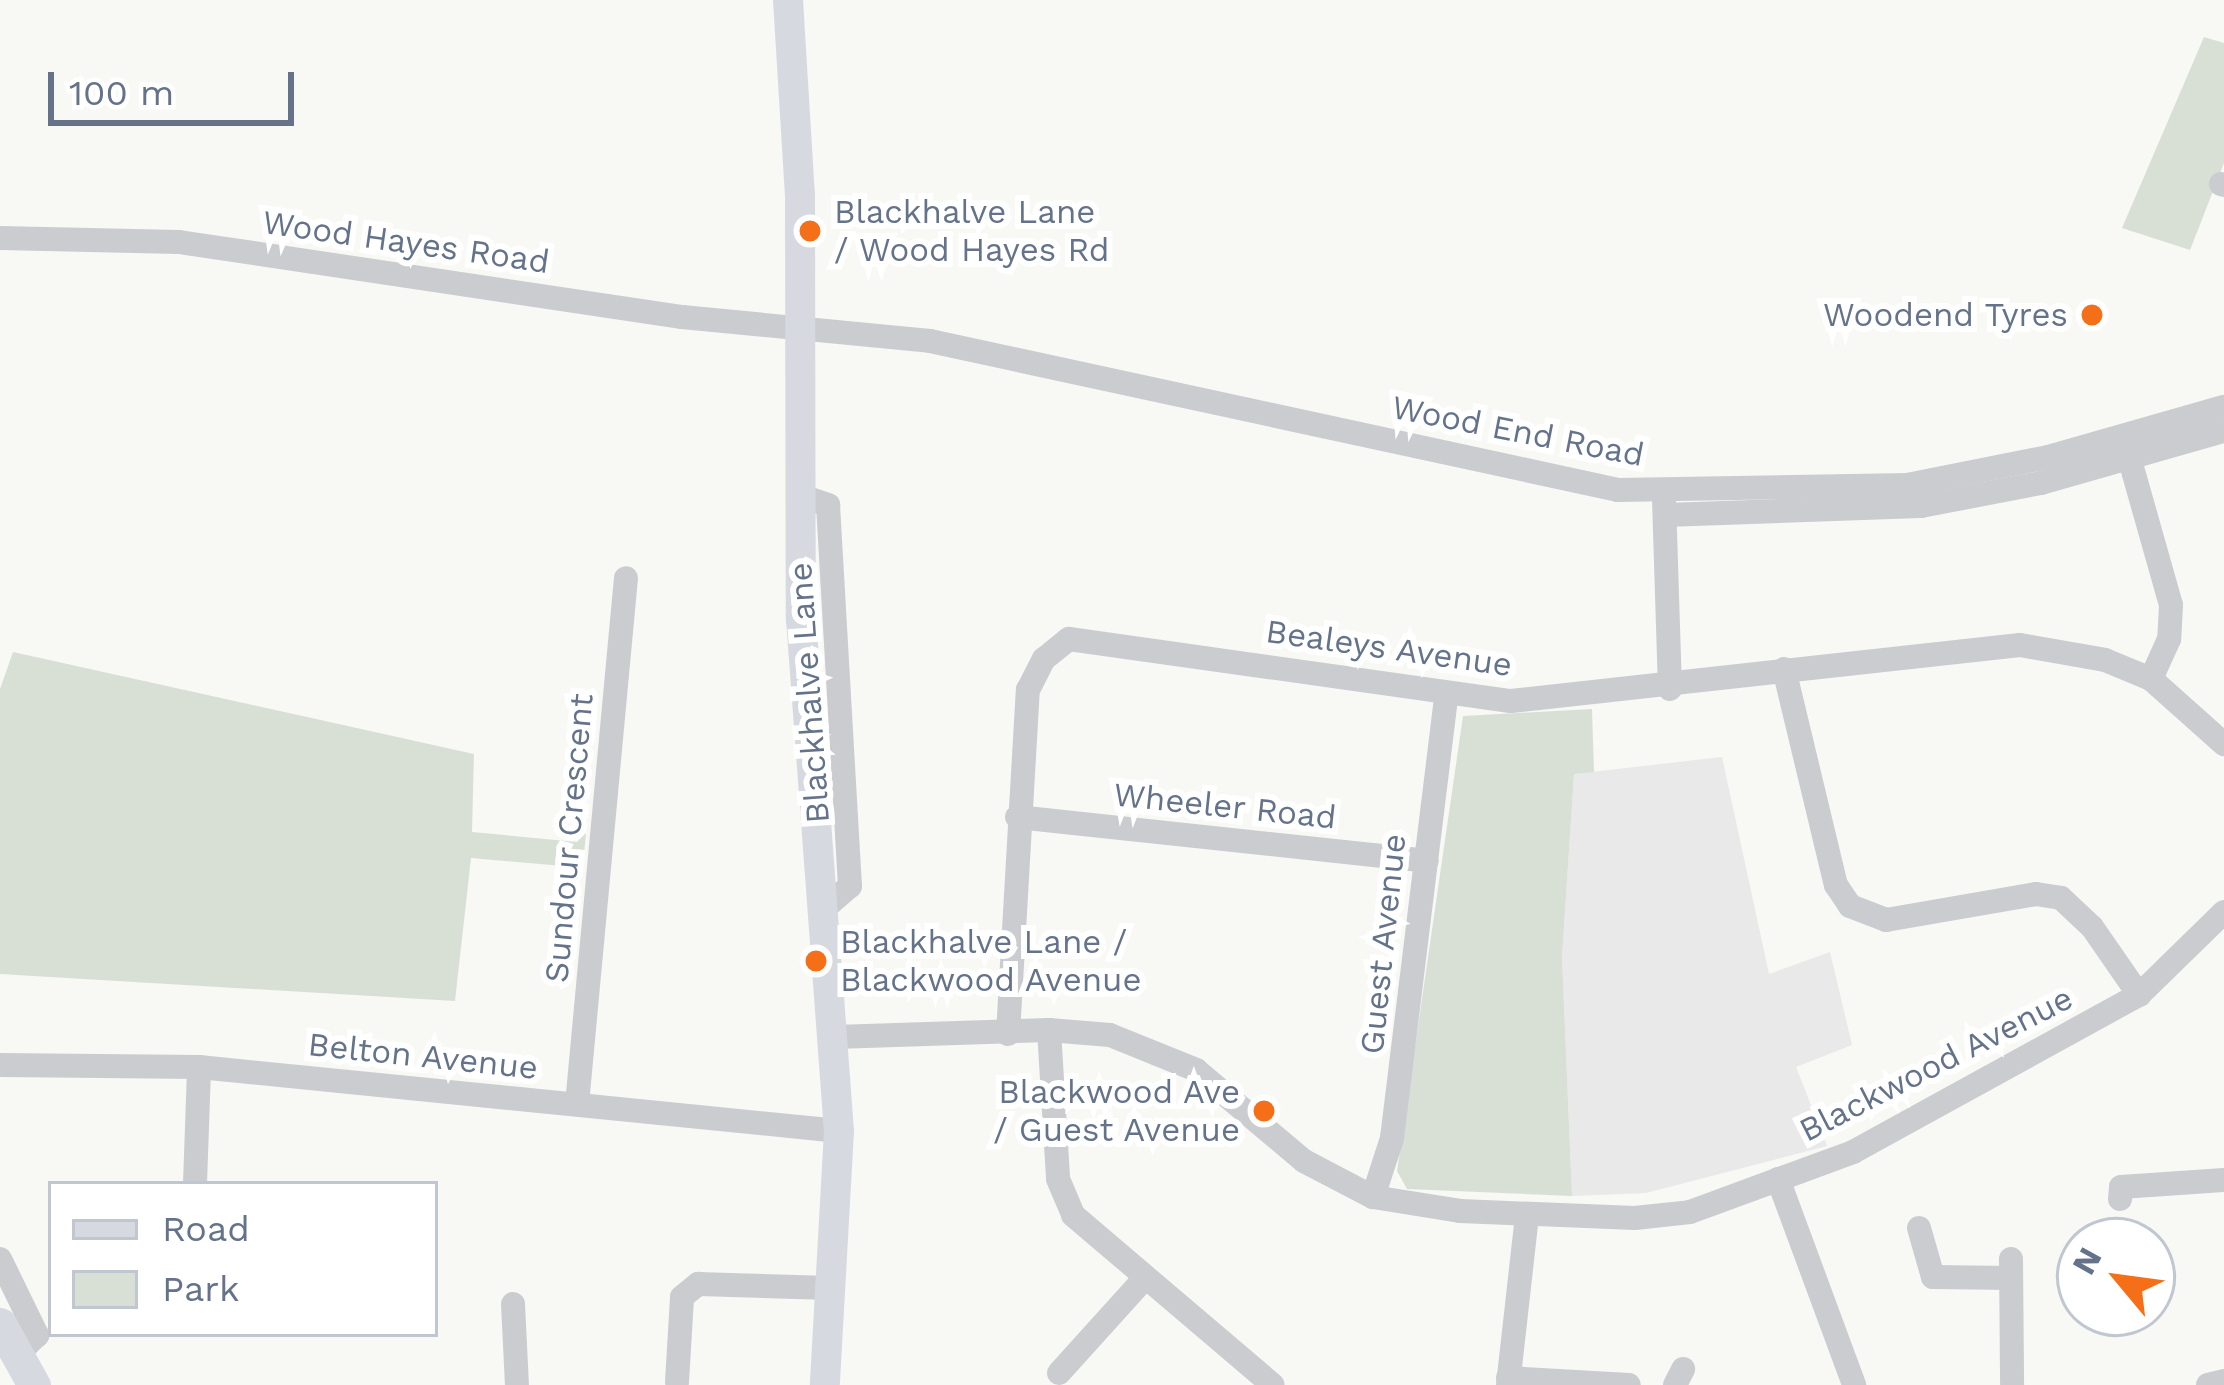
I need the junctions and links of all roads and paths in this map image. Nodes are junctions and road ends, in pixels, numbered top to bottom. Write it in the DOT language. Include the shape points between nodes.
graph roads {
  1 [pos="788,0"];
  2 [pos="0,238"];
  3 [pos="800,329"];
  4 [pos="2224,407"];
  5 [pos="2224,431"];
  6 [pos="2126,447"];
  7 [pos="1665,502"];
  8 [pos="626,578"];
  9 [pos="1784,669"];
  10 [pos="2151,680"];
  11 [pos="1670,688"];
  12 [pos="1446,696"];
  13 [pos="2224,744"];
  14 [pos="1017,817"];
  15 [pos="1426,861"];
  16 [pos="2224,912"];
  17 [pos="2139,995"];
  18 [pos="1049,1030"];
  19 [pos="1008,1034"];
  20 [pos="835,1037"];
  21 [pos="0,1065"];
  22 [pos="199,1067"];
  23 [pos="578,1104"];
  24 [pos="839,1131"];
  25 [pos="1778,1179"];
  26 [pos="2224,1180"];
  27 [pos="195,1181"];
  28 [pos="1373,1197"];
  29 [pos="2120,1199"];
  30 [pos="1527,1215"];
  31 [pos="1919,1228"];
  32 [pos="0,1259"];
  33 [pos="1144,1280"];
  34 [pos="830,1288"];
  35 [pos="513,1304"];
  36 [pos="0,1324"];
  37 [pos="17,1355"];
  38 [pos="1059,1373"];
  39 [pos="2224,1381"];
  40 [pos="677,1382"];
  41 [pos="1508,1382"];
  42 [pos="34,1385"];
  43 [pos="518,1385"];
  44 [pos="825,1385"];
  45 [pos="1273,1385"];
  46 [pos="1629,1385"];
  47 [pos="1854,1385"];
  48 [pos="2012,1385"];
  49 [pos="2208,1385"];
  1 -- 3 [label="main road, Blackhalve Lane"];
  2 -- 3 [label="street, Wood Hayes Road" via="179,242"];
  3 -- 7 [label="street, Wood End Road" via="930,341"];
  3 -- 20 [label="main road, Blackhalve Lane" via="802,639"];
  4 -- 6 [label="street, Wood End Road"];
  5 -- 6 [label="street"];
  6 -- 7 [label="street, Wood End Road" via="1907,485"];
  6 -- 10 [label="street" via="2171,605 2169,639"];
  7 -- 11 [label="street"];
  8 -- 23 [label="street, Sundour Crescent"];
  9 -- 10 [label="street, Bealeys Avenue" via="2020,645 2105,660"];
  9 -- 11 [label="street, Bealeys Avenue"];
  9 -- 17 [label="street" via="1836,885 1850,906 1886,920 2036,894 2061,898"];
  10 -- 13 [label="street, Bealeys Avenue"];
  11 -- 12 [label="street, Bealeys Avenue" via="1511,701"];
  12 -- 14 [label="street, Bealeys Avenue" via="1168,647 1070,639 1044,659 1028,690"];
  12 -- 15 [label="street, Guest Avenue"];
  14 -- 15 [label="street, Wheeler Road"];
  14 -- 19 [label="street, Bealeys Avenue"];
  15 -- 28 [label="street, Guest Avenue" via="1392,1138"];
  16 -- 17 [label="street, Blackwood Avenue"];
  17 -- 25 [label="street, Blackwood Avenue" via="1853,1152"];
  18 -- 19 [label="street, Blackwood Avenue"];
  18 -- 28 [label="street, Blackwood Avenue" via="1130,1040 1181,1061 1304,1161"];
  18 -- 33 [label="street" via="1062,1196"];
  19 -- 20 [label="street, Blackwood Avenue"];
  20 -- 24 [label="main road, Blackhalve Lane"];
  21 -- 22 [label="street, Belton Avenue"];
  22 -- 23 [label="street, Belton Avenue"];
  22 -- 27 [label="street"];
  23 -- 24 [label="street, Belton Avenue"];
  24 -- 34 [label="main road, Blackhalve Lane"];
  25 -- 30 [label="street, Blackwood Avenue" via="1690,1211"];
  25 -- 47 [label="street"];
  26 -- 29 [label="street" via="2121,1186"];
  28 -- 30 [label="street, Blackwood Avenue"];
  30 -- 41 [label="street"];
  31 -- 48 [label="street" via="1934,1277 2011,1269"];
  32 -- 37 [label="street" via="37,1335"];
  33 -- 38 [label="street"];
  33 -- 45 [label="street"];
  34 -- 40 [label="street" via="698,1283 682,1297"];
  34 -- 44 [label="main road, Blackhalve Lane"];
  35 -- 43 [label="street"];
  36 -- 37 [label="highway"];
  37 -- 42 [label="highway"];
  39 -- 49 [label="street"];
  41 -- 46 [label="street"];
}
